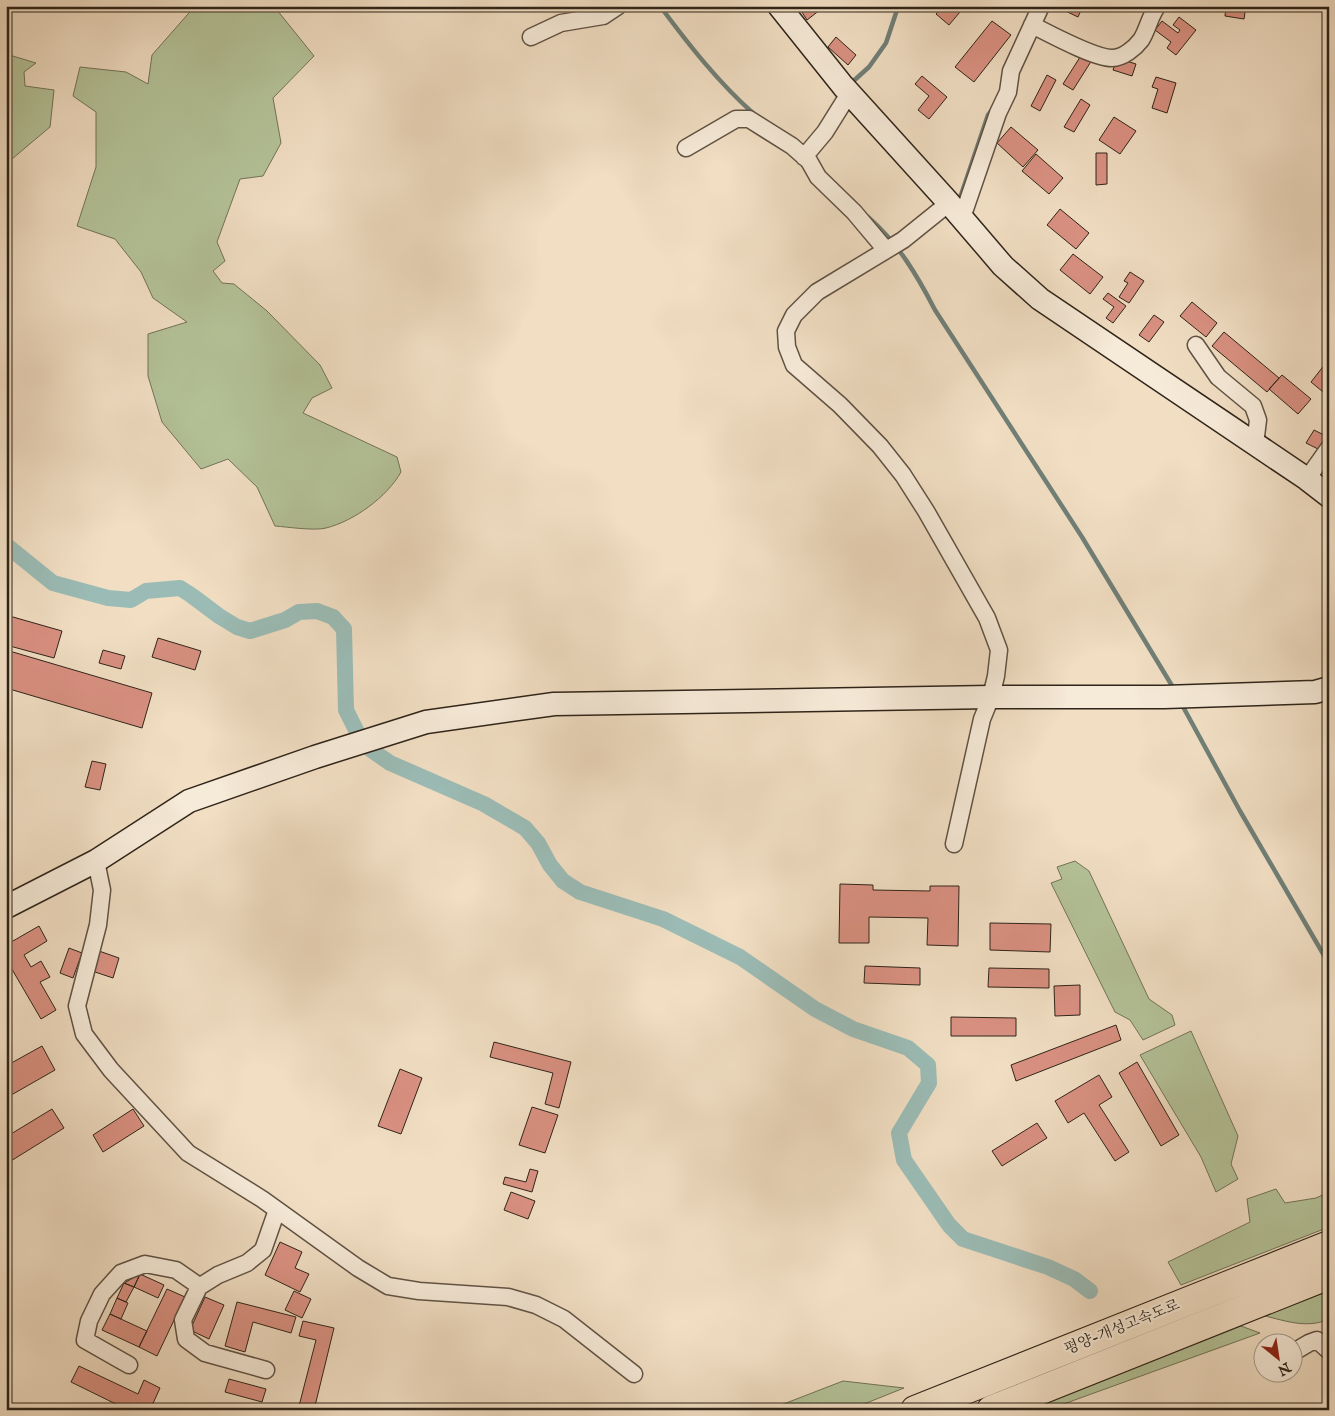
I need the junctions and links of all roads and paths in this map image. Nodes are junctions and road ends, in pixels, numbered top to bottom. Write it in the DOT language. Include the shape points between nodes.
graph roads {
  1 [pos="618,6"];
  2 [pos="779,6"];
  3 [pos="1041,6"];
  4 [pos="1156,8"];
  5 [pos="1032,26"];
  6 [pos="530,37"];
  7 [pos="847,90"];
  8 [pos="686,148"];
  9 [pos="804,157"];
  10 [pos="953,208"];
  11 [pos="886,250"];
  12 [pos="1196,344"];
  13 [pos="1255,444"];
  14 [pos="1329,448"];
  15 [pos="1308,479"];
  16 [pos="1329,496"];
  17 [pos="1329,688"];
  18 [pos="991,697"];
  19 [pos="954,844"];
  20 [pos="96,861"];
  21 [pos="6,907"];
  22 [pos="277,1210"];
  23 [pos="1329,1245"];
  24 [pos="1329,1275"];
  25 [pos="199,1286"];
  26 [pos="1302,1347"];
  27 [pos="1329,1351"];
  28 [pos="129,1365"];
  29 [pos="266,1370"];
  30 [pos="634,1374"];
  31 [pos="915,1410"];
  32 [pos="991,1410"];
  1 -- 6 [label="street" via="603,16 561,23"];
  2 -- 7 [label="street"];
  3 -- 5 [label="street"];
  4 -- 5 [label="street" via="1141,39 1130,50 1111,58"];
  5 -- 10 [label="street" via="1011,71 1008,92"];
  7 -- 9 [label="street" via="825,132"];
  7 -- 10 [label="street"];
  8 -- 9 [label="street" via="736,119 749,119"];
  9 -- 11 [label="street" via="818,177"];
  10 -- 11 [label="street"];
  10 -- 13 [label="street" via="1003,266 1040,299"];
  11 -- 18 [label="street" via="817,292 794,315 786,331 787,347 794,364 880,446 926,511 987,618 999,650"];
  12 -- 13 [label="street" via="1218,377 1253,406 1258,420"];
  13 -- 15 [label="street"];
  14 -- 15 [label="street"];
  15 -- 16 [label="street"];
  17 -- 18 [label="street" via="1315,692 1164,697"];
  18 -- 19 [label="street" via="982,719"];
  18 -- 20 [label="street" via="554,704 426,722 189,801"];
  20 -- 21 [label="street"];
  20 -- 22 [label="street" via="102,890 98,925 77,1006 84,1034 111,1070 188,1153"];
  22 -- 25 [label="street" via="263,1250 247,1263"];
  22 -- 30 [label="street" via="388,1286 508,1297 536,1305 564,1318"];
  23 -- 31 [label="highway, 평양-개성고속도로"];
  24 -- 32 [label="highway, 평양-개성고속도로"];
  25 -- 28 [label="street" via="176,1270 145,1264 121,1272 102,1294 89,1321 85,1340"];
  25 -- 29 [label="street" via="183,1320 186,1339 205,1353"];
  26 -- 27 [label="street" via="1317,1340"];
}
